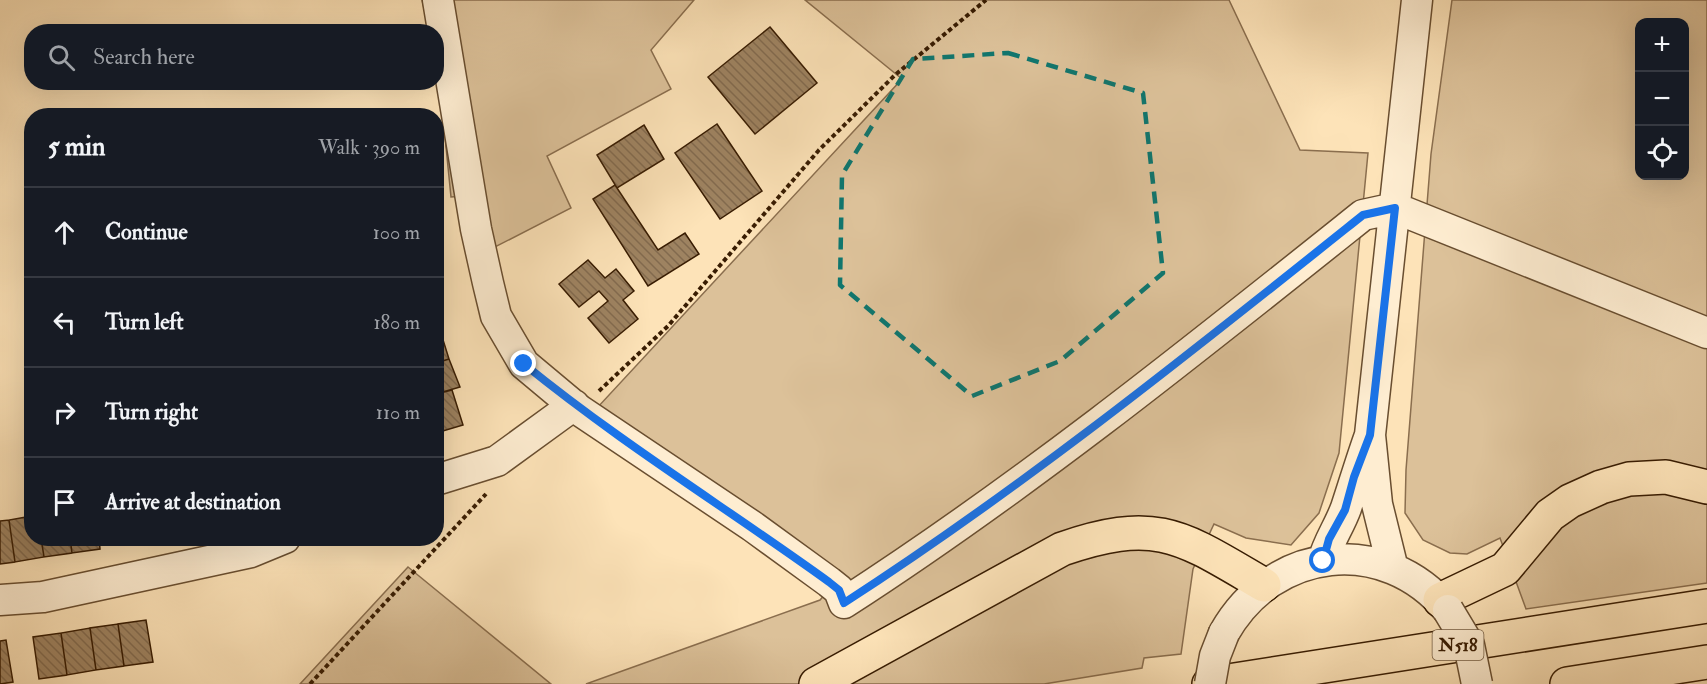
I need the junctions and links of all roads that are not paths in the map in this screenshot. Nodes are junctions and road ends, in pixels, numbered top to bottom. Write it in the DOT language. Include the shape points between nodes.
graph roads {
  1 [pos="438,0"];
  2 [pos="1417,0"];
  3 [pos="442,24"];
  4 [pos="444,36"];
  5 [pos="1395,208"];
  6 [pos="1707,333"];
  7 [pos="577,407"];
  8 [pos="1370,435"];
  9 [pos="444,478"];
  10 [pos="1707,487"];
  11 [pos="266,546"];
  12 [pos="1323,561"];
  13 [pos="1393,569"];
  14 [pos="1264,585"];
  15 [pos="0,600"];
  16 [pos="1444,605"];
  17 [pos="1707,606"];
  18 [pos="1707,662"];
  19 [pos="816,684"];
  20 [pos="1210,684"];
  21 [pos="1477,684"];
  22 [pos="1567,684"];
  1 -- 3 [label="street"];
  2 -- 5 [label="street"];
  4 -- 7 [label="street" via="476,229 496,316 524,364"];
  5 -- 6 [label="street"];
  5 -- 7 [label="street" via="1363,215 1158,379 934,545 844,603 839,590 810,568"];
  5 -- 8 [label="street"];
  7 -- 9 [label="street" via="497,461"];
  8 -- 12 [label="street"];
  8 -- 13 [label="street" via="1377,504"];
  10 -- 16 [label="highway" via="1666,477 1629,479 1601,487 1550,515 1505,569"];
  11 -- 15 [label="street" via="43,597"];
  12 -- 13 [label="street" via="1356,560"];
  12 -- 14 [label="street" via="1297,567"];
  13 -- 16 [label="street" via="1419,582"];
  14 -- 19 [label="highway" via="1183,540 1160,533 1100,536 1058,552"];
  14 -- 20 [label="street, bridge" via="1224,633"];
  16 -- 21 [label="street, bridge" via="1469,645"];
  17 -- 20 [label="highway, N518"];
  18 -- 22 [label="highway"];
}
